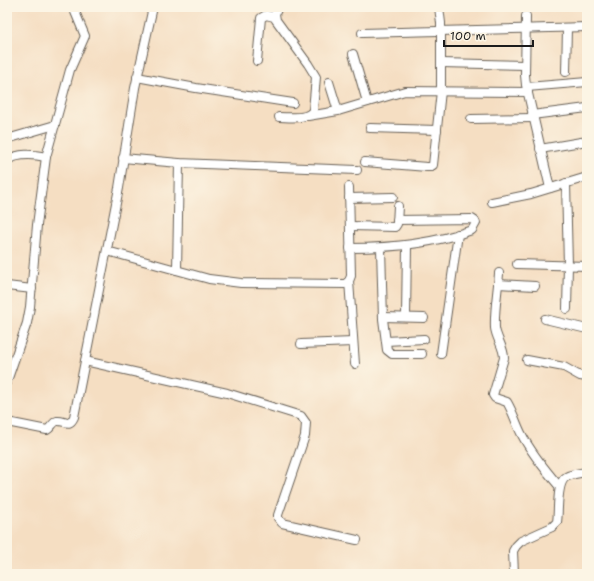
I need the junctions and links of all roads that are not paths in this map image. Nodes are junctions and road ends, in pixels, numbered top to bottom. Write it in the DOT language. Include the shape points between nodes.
graph roads {
  1 [pos="73,7"];
  2 [pos="161,7"];
  3 [pos="278,7"];
  4 [pos="439,7"];
  5 [pos="152,10"];
  6 [pos="526,16"];
  7 [pos="274,17"];
  8 [pos="587,27"];
  9 [pos="567,28"];
  10 [pos="526,30"];
  11 [pos="441,32"];
  12 [pos="362,33"];
  13 [pos="353,54"];
  14 [pos="257,61"];
  15 [pos="441,63"];
  16 [pos="525,64"];
  17 [pos="566,72"];
  18 [pos="138,77"];
  19 [pos="330,82"];
  20 [pos="587,82"];
  21 [pos="527,90"];
  22 [pos="441,91"];
  23 [pos="368,102"];
  24 [pos="293,103"];
  25 [pos="586,108"];
  26 [pos="338,111"];
  27 [pos="308,116"];
  28 [pos="533,116"];
  29 [pos="279,117"];
  30 [pos="471,119"];
  31 [pos="55,125"];
  32 [pos="370,128"];
  33 [pos="437,130"];
  34 [pos="7,139"];
  35 [pos="587,141"];
  36 [pos="540,149"];
  37 [pos="46,157"];
  38 [pos="124,158"];
  39 [pos="7,160"];
  40 [pos="365,162"];
  41 [pos="179,163"];
  42 [pos="357,170"];
  43 [pos="587,177"];
  44 [pos="566,184"];
  45 [pos="349,187"];
  46 [pos="550,188"];
  47 [pos="393,197"];
  48 [pos="349,198"];
  49 [pos="492,202"];
  50 [pos="398,206"];
  51 [pos="398,220"];
  52 [pos="350,226"];
  53 [pos="458,234"];
  54 [pos="408,246"];
  55 [pos="350,248"];
  56 [pos="381,248"];
  57 [pos="106,251"];
  58 [pos="517,264"];
  59 [pos="568,265"];
  60 [pos="587,266"];
  61 [pos="177,270"];
  62 [pos="499,273"];
  63 [pos="349,281"];
  64 [pos="498,284"];
  65 [pos="7,286"];
  66 [pos="535,286"];
  67 [pos="32,290"];
  68 [pos="567,309"];
  69 [pos="383,317"];
  70 [pos="406,317"];
  71 [pos="424,318"];
  72 [pos="545,318"];
  73 [pos="587,329"];
  74 [pos="424,340"];
  75 [pos="386,341"];
  76 [pos="354,342"];
  77 [pos="301,344"];
  78 [pos="422,354"];
  79 [pos="441,354"];
  80 [pos="527,360"];
  81 [pos="85,361"];
  82 [pos="355,364"];
  83 [pos="587,377"];
  84 [pos="7,381"];
  85 [pos="7,422"];
  86 [pos="587,472"];
  87 [pos="560,486"];
  88 [pos="357,540"];
  89 [pos="514,574"];
  1 -- 31 [label="street" via="85,36 70,70"];
  2 -- 5 [label="street"];
  3 -- 7 [label="street"];
  4 -- 11 [label="street"];
  5 -- 18 [label="street"];
  6 -- 10 [label="street"];
  7 -- 14 [label="street" via="264,15 260,20"];
  7 -- 27 [label="street" via="316,77 313,110"];
  8 -- 9 [label="street"];
  9 -- 10 [label="street"];
  9 -- 17 [label="street"];
  10 -- 11 [label="street"];
  10 -- 16 [label="street"];
  11 -- 12 [label="street"];
  11 -- 15 [label="street"];
  13 -- 23 [label="street"];
  15 -- 16 [label="street"];
  15 -- 22 [label="street"];
  16 -- 21 [label="street"];
  18 -- 24 [label="street"];
  18 -- 38 [label="street"];
  19 -- 26 [label="street"];
  20 -- 21 [label="street"];
  21 -- 22 [label="street"];
  21 -- 28 [label="street"];
  22 -- 23 [label="street" via="405,92"];
  22 -- 33 [label="street"];
  23 -- 26 [label="street"];
  25 -- 28 [label="street"];
  26 -- 27 [label="street"];
  27 -- 29 [label="street"];
  28 -- 30 [label="street"];
  28 -- 36 [label="street"];
  31 -- 34 [label="street"];
  31 -- 37 [label="street"];
  32 -- 33 [label="street"];
  33 -- 40 [label="street" via="433,165 430,167"];
  35 -- 36 [label="street"];
  36 -- 46 [label="street"];
  37 -- 39 [label="street" via="22,155"];
  37 -- 67 [label="street"];
  38 -- 41 [label="street"];
  38 -- 57 [label="street"];
  41 -- 42 [label="street"];
  41 -- 61 [label="street"];
  43 -- 44 [label="street"];
  44 -- 46 [label="street"];
  44 -- 59 [label="street"];
  45 -- 48 [label="street"];
  46 -- 49 [label="street"];
  47 -- 48 [label="street"];
  48 -- 52 [label="street"];
  50 -- 51 [label="street"];
  51 -- 52 [label="street" via="397,226 393,228"];
  51 -- 53 [label="street" via="475,221 473,229"];
  52 -- 55 [label="street"];
  53 -- 54 [label="street"];
  53 -- 79 [label="street"];
  54 -- 56 [label="street"];
  54 -- 70 [label="street"];
  55 -- 56 [label="street"];
  55 -- 63 [label="street"];
  56 -- 69 [label="street"];
  57 -- 61 [label="street"];
  57 -- 81 [label="street"];
  58 -- 59 [label="street"];
  59 -- 60 [label="street"];
  59 -- 68 [label="street"];
  61 -- 63 [label="street" via="209,279 241,283 345,284"];
  62 -- 64 [label="street"];
  63 -- 76 [label="street"];
  64 -- 66 [label="street"];
  64 -- 87 [label="street" via="495,326 504,358 493,394 495,398 507,402 529,447"];
  65 -- 67 [label="street"];
  67 -- 84 [label="street" via="28,323"];
  69 -- 70 [label="street"];
  69 -- 75 [label="street"];
  70 -- 71 [label="street"];
  72 -- 73 [label="street"];
  74 -- 75 [label="street"];
  75 -- 78 [label="street" via="390,353"];
  76 -- 77 [label="street"];
  76 -- 82 [label="street"];
  80 -- 83 [label="street" via="564,367"];
  81 -- 85 [label="street" via="71,422 56,421 45,430"];
  81 -- 88 [label="street" via="227,393 302,416 306,423 305,436 278,518 282,523 289,525"];
  86 -- 87 [label="street" via="567,476"];
  87 -- 89 [label="street" via="557,522 516,546 513,551"];
}
